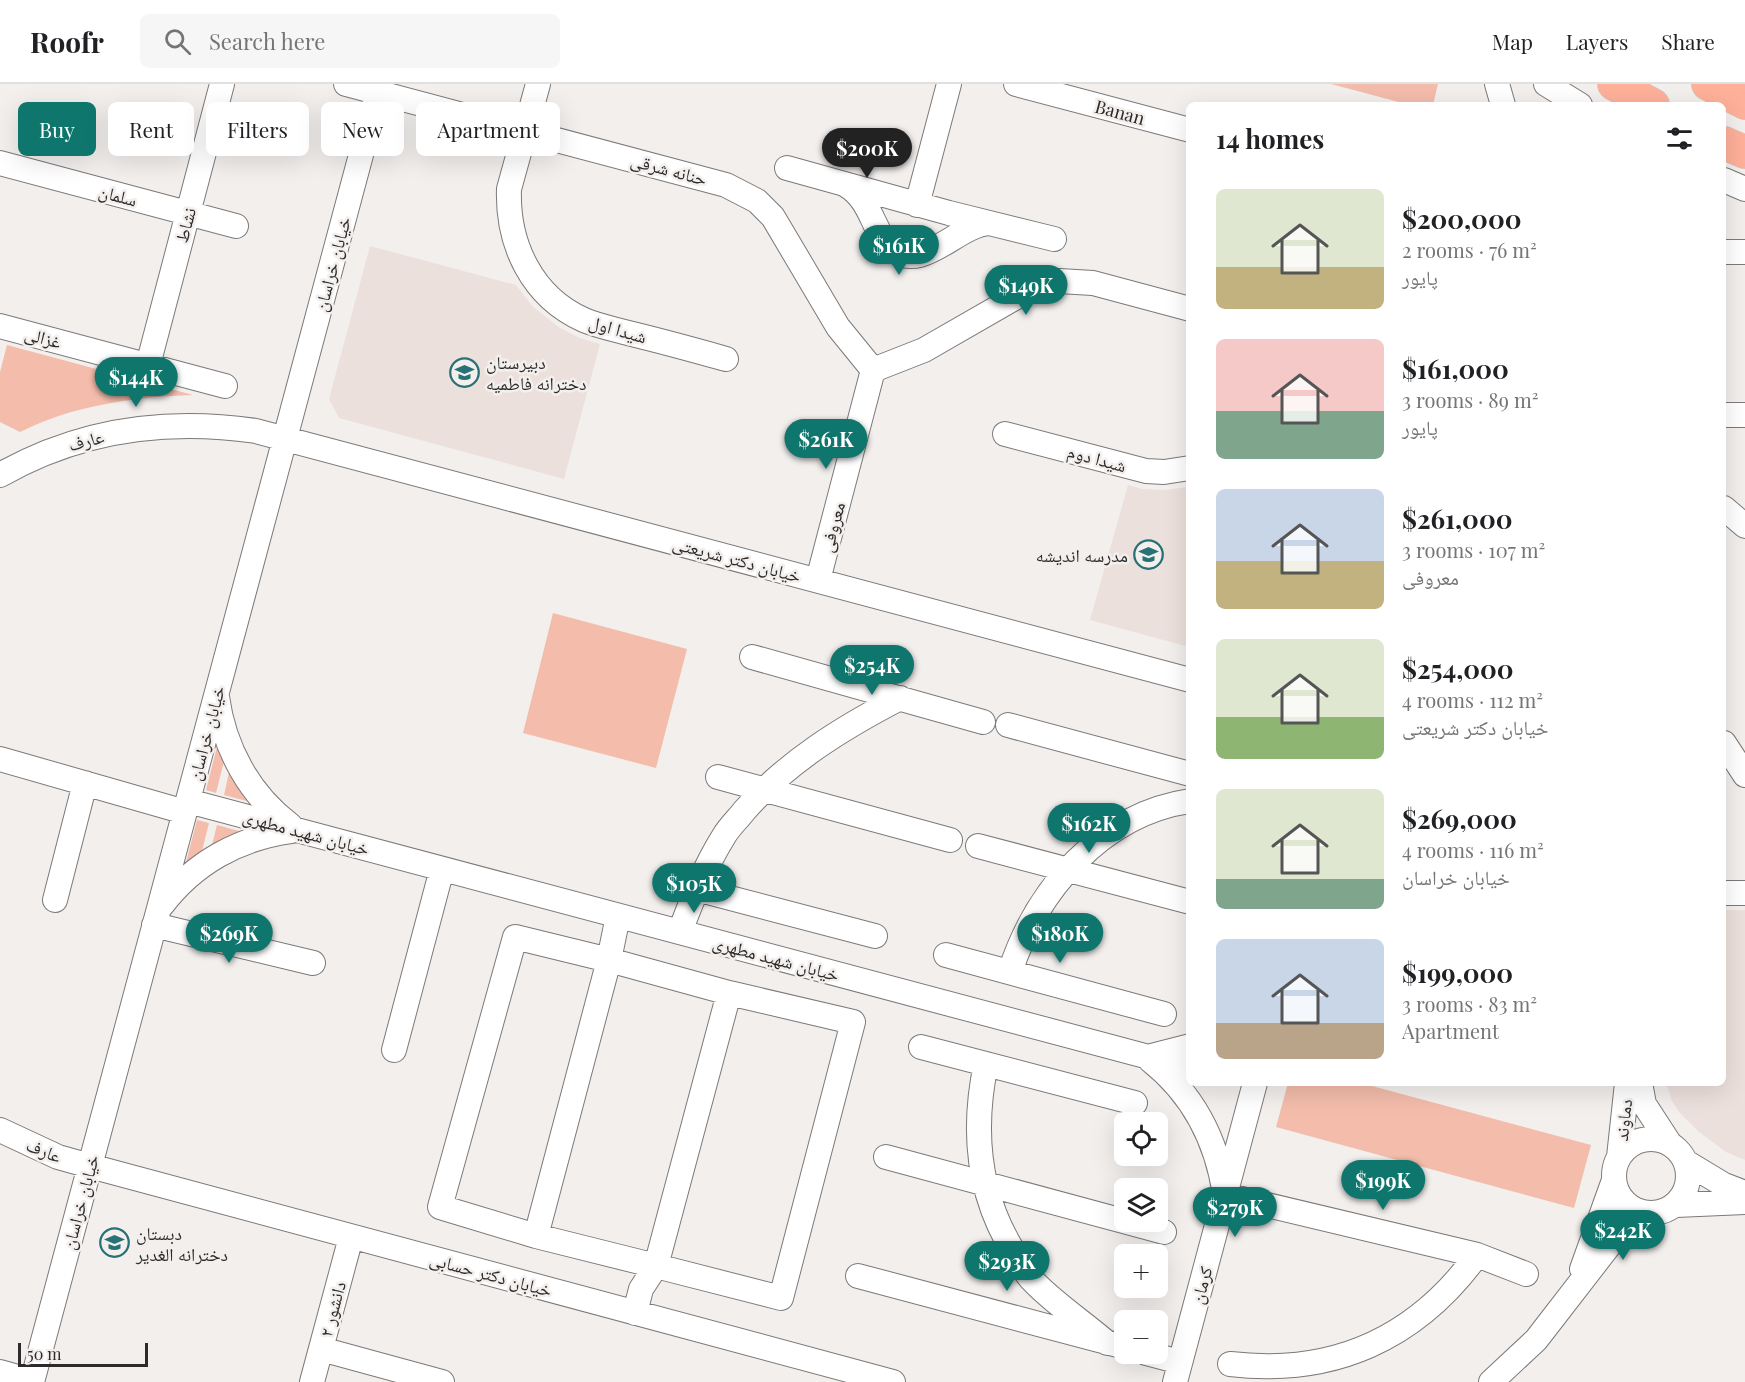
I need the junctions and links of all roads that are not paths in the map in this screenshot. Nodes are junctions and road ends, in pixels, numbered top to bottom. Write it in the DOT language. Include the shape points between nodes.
graph roads {
  1 [pos="222,84"];
  2 [pos="346,84"];
  3 [pos="538,84"];
  4 [pos="949,84"];
  5 [pos="1016,84"];
  6 [pos="1497,84"];
  7 [pos="1546,84"];
  8 [pos="1614,84"];
  9 [pos="1708,84"];
  10 [pos="379,88"];
  11 [pos="427,102"];
  12 [pos="533,102"];
  13 [pos="1502,102"];
  14 [pos="1575,102"];
  15 [pos="1647,102"];
  16 [pos="1745,103"];
  17 [pos="1186,129"];
  18 [pos="560,140"];
  19 [pos="1726,144"];
  20 [pos="1745,152"];
  21 [pos="518,156"];
  22 [pos="0,163"];
  23 [pos="787,168"];
  24 [pos="1726,181"];
  25 [pos="1745,189"];
  26 [pos="877,202"];
  27 [pos="917,205"];
  28 [pos="188,214"];
  29 [pos="955,223"];
  30 [pos="236,226"];
  31 [pos="1054,239"];
  32 [pos="1726,252"];
  33 [pos="1745,252"];
  34 [pos="1186,308"];
  35 [pos="0,326"];
  36 [pos="726,359"];
  37 [pos="148,365"];
  38 [pos="873,370"];
  39 [pos="225,386"];
  40 [pos="1726,415"];
  41 [pos="1745,415"];
  42 [pos="1005,434"];
  43 [pos="285,437"];
  44 [pos="1186,469"];
  45 [pos="0,475"];
  46 [pos="1726,510"];
  47 [pos="1745,526"];
  48 [pos="818,580"];
  49 [pos="752,657"];
  50 [pos="1186,679"];
  51 [pos="846,684"];
  52 [pos="217,692"];
  53 [pos="900,698"];
  54 [pos="857,720"];
  55 [pos="983,722"];
  56 [pos="1008,725"];
  57 [pos="1726,746"];
  58 [pos="0,759"];
  59 [pos="1161,766"];
  60 [pos="1186,773"];
  61 [pos="1745,775"];
  62 [pos="718,777"];
  63 [pos="85,783"];
  64 [pos="764,789"];
  65 [pos="1180,803"];
  66 [pos="186,806"];
  67 [pos="297,830"];
  68 [pos="950,840"];
  69 [pos="978,846"];
  70 [pos="442,869"];
  71 [pos="1068,870"];
  72 [pos="696,889"];
  73 [pos="1726,893"];
  74 [pos="1745,893"];
  75 [pos="55,900"];
  76 [pos="1186,901"];
  77 [pos="618,916"];
  78 [pos="156,917"];
  79 [pos="680,932"];
  80 [pos="875,936"];
  81 [pos="946,955"];
  82 [pos="609,960"];
  83 [pos="313,963"];
  84 [pos="1010,972"];
  85 [pos="729,993"];
  86 [pos="1164,1014"];
  87 [pos="921,1047"];
  88 [pos="1186,1047"];
  89 [pos="394,1050"];
  90 [pos="1145,1057"];
  91 [pos="986,1064"];
  92 [pos="1186,1067"];
  93 [pos="1251,1086"];
  94 [pos="1627,1086"];
  95 [pos="1641,1086"];
  96 [pos="1135,1103"];
  97 [pos="0,1130"];
  98 [pos="1678,1153"];
  99 [pos="886,1157"];
  100 [pos="90,1166"];
  101 [pos="1616,1169"];
  102 [pos="985,1184"];
  103 [pos="1745,1193"];
  104 [pos="1225,1194"];
  105 [pos="1745,1202"];
  106 [pos="1665,1209"];
  107 [pos="1114,1219"];
  108 [pos="536,1236"];
  109 [pos="351,1237"];
  110 [pos="1477,1255"];
  111 [pos="656,1266"];
  112 [pos="1526,1274"];
  113 [pos="858,1276"];
  114 [pos="1035,1284"];
  115 [pos="1575,1289"];
  116 [pos="635,1312"];
  117 [pos="1017,1318"];
  118 [pos="1114,1343"];
  119 [pos="1114,1344"];
  120 [pos="321,1349"];
  121 [pos="1164,1364"];
  122 [pos="1230,1364"];
  123 [pos="0,1372"];
  124 [pos="1177,1372"];
  125 [pos="32,1381"];
  126 [pos="312,1382"];
  127 [pos="442,1382"];
  128 [pos="893,1382"];
  129 [pos="1491,1382"];
  1 -- 28 [label="street, نشاط"];
  2 -- 10 [label="street, حنانه شرقی"];
  3 -- 12 [label="street"];
  4 -- 27 [label="street"];
  5 -- 17 [label="street, Banan"];
  6 -- 13 [label="street"];
  7 -- 14 [label="street"];
  8 -- 15 [label="highway"];
  9 -- 16 [label="highway"];
  10 -- 11 [label="street, حنانه شرقی"];
  10 -- 43 [label="street, خیابان خراسان"];
  18 -- 38 [label="street, حنانه شرقی" via="726,185 757,201 780,226 838,327"];
  19 -- 20 [label="highway"];
  21 -- 36 [label="street, شیدا اول" via="509,189 510,222 519,253 545,293 586,321"];
  22 -- 28 [label="street, سلمان"];
  23 -- 26 [label="street" via="845,184"];
  24 -- 25 [label="street"];
  26 -- 27 [label="street"];
  26 -- 29 [label="street" via="887,244 904,255 925,254"];
  27 -- 29 [label="street"];
  28 -- 30 [label="street, سلمان"];
  28 -- 37 [label="street, نشاط"];
  29 -- 31 [label="street" via="991,223"];
  32 -- 33 [label="street"];
  34 -- 38 [label="street" via="1093,283 1047,284 1025,292 924,350"];
  35 -- 37 [label="street, غزالی"];
  37 -- 39 [label="street, غزالی"];
  38 -- 48 [label="street, معروفی"];
  40 -- 41 [label="street"];
  42 -- 44 [label="street, شیدا دوم" via="1146,471"];
  43 -- 45 [label="street, عارف" via="192,425 128,430 66,445"];
  43 -- 48 [label="street, خیابان دکتر شریعتی"];
  43 -- 52 [label="street, خیابان خراسان"];
  46 -- 47 [label="street"];
  48 -- 50 [label="street, خیابان دکتر شریعتی"];
  49 -- 51 [label="street"];
  51 -- 53 [label="street"];
  51 -- 54 [label="street"];
  52 -- 66 [label="street, خیابان خراسان"];
  52 -- 67 [label="street" via="222,724 241,770 266,803"];
  53 -- 54 [label="street"];
  53 -- 55 [label="street"];
  54 -- 64 [label="street"];
  56 -- 59 [label="street"];
  57 -- 61 [label="street"];
  58 -- 63 [label="street, خیابان شهید مطهری"];
  59 -- 60 [label="street"];
  59 -- 65 [label="street"];
  62 -- 64 [label="street"];
  63 -- 66 [label="street, خیابان شهید مطهری"];
  63 -- 75 [label="street"];
  64 -- 68 [label="street"];
  64 -- 72 [label="street" via="724,834"];
  65 -- 71 [label="street" via="1125,824"];
  66 -- 67 [label="street, خیابان شهید مطهری"];
  66 -- 78 [label="street, خیابان خراسان"];
  67 -- 70 [label="street, خیابان شهید مطهری"];
  67 -- 78 [label="street" via="256,838 219,854 191,873"];
  69 -- 71 [label="street"];
  70 -- 77 [label="street, خیابان شهید مطهری"];
  70 -- 89 [label="street"];
  71 -- 76 [label="street"];
  71 -- 84 [label="street" via="1027,928"];
  72 -- 79 [label="street"];
  72 -- 80 [label="street"];
  73 -- 74 [label="street"];
  77 -- 79 [label="street, خیابان شهید مطهری"];
  77 -- 82 [label="street"];
  78 -- 83 [label="street"];
  78 -- 100 [label="street, خیابان خراسان"];
  79 -- 90 [label="street, خیابان شهید مطهری"];
  81 -- 84 [label="street"];
  82 -- 85 [label="street"];
  82 -- 108 [label="street"];
  82 -- 108 [label="street" via="515,938 440,1207"];
  84 -- 86 [label="street"];
  85 -- 111 [label="street"];
  85 -- 111 [label="street" via="853,1022 782,1298"];
  87 -- 91 [label="street"];
  88 -- 90 [label="street"];
  90 -- 92 [label="street, خیابان شهید مطهری"];
  90 -- 104 [label="street" via="1181,1090 1200,1117 1216,1155"];
  91 -- 96 [label="street"];
  91 -- 102 [label="street" via="978,1112"];
  93 -- 104 [label="street, کرمان"];
  94 -- 101 [label="street, دماوند"];
  95 -- 98 [label="street" via="1644,1104"];
  97 -- 100 [label="street, عارف"];
  98 -- 101 [label="street" via="1660,1140 1636,1142 1626,1148"];
  98 -- 103 [label="street" via="1724,1185"];
  98 -- 106 [label="street" via="1689,1173 1688,1185 1684,1196"];
  99 -- 102 [label="street"];
  100 -- 109 [label="street, خیابان دکتر حسابی"];
  100 -- 125 [label="street, خیابان خراسان"];
  101 -- 106 [label="street" via="1616,1191 1632,1209 1643,1213"];
  101 -- 115 [label="street, دماوند"];
  102 -- 107 [label="street"];
  102 -- 114 [label="street" via="999,1227"];
  104 -- 110 [label="street"];
  104 -- 124 [label="street, کرمان"];
  105 -- 106 [label="street"];
  106 -- 115 [label="street" via="1618,1234"];
  108 -- 111 [label="street"];
  109 -- 116 [label="street, خیابان دکتر حسابی"];
  109 -- 120 [label="street, دانشور ۲"];
  110 -- 112 [label="street"];
  110 -- 122 [label="street" via="1444,1295 1382,1340 1350,1354 1308,1364"];
  111 -- 116 [label="street" via="641,1289"];
  113 -- 117 [label="street"];
  114 -- 117 [label="street"];
  114 -- 118 [label="street"];
  115 -- 129 [label="street" via="1536,1340"];
  116 -- 128 [label="street, خیابان دکتر حسابی"];
  117 -- 119 [label="street"];
  120 -- 126 [label="street, دانشور ۲"];
  120 -- 127 [label="street"];
  121 -- 124 [label="street"];
  123 -- 125 [label="street"];
}
